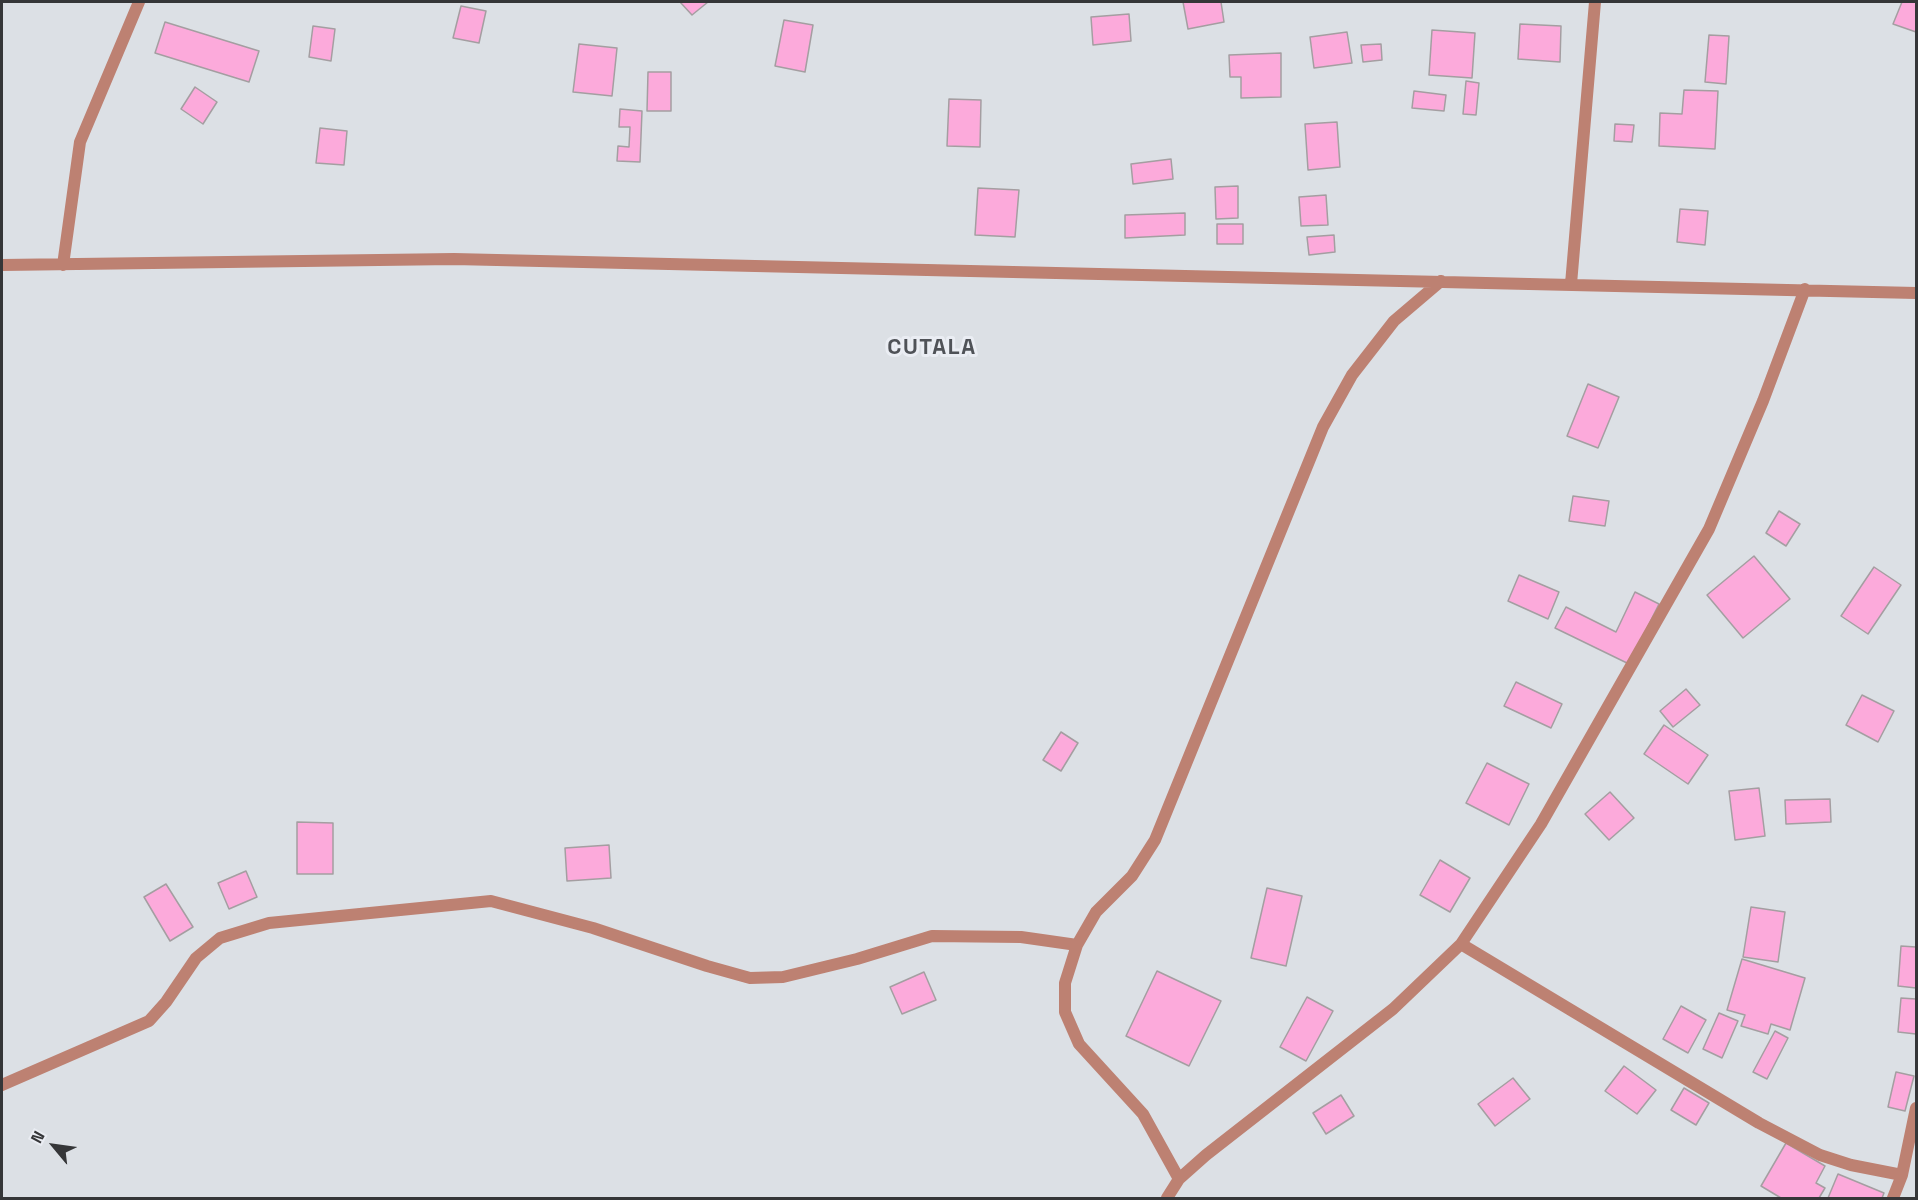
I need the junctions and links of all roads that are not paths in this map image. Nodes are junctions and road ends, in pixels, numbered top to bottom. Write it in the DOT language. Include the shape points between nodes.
graph roads {
  1 [pos="138,2"];
  2 [pos="1595,2"];
  3 [pos="2,265"];
  4 [pos="63,265"];
  5 [pos="1441,280"];
  6 [pos="1571,284"];
  7 [pos="1805,289"];
  8 [pos="1917,293"];
  9 [pos="1461,944"];
  10 [pos="1077,945"];
  11 [pos="2,1085"];
  12 [pos="1917,1108"];
  13 [pos="1902,1175"];
  14 [pos="1179,1179"];
  15 [pos="1167,1198"];
  16 [pos="1893,1198"];
  1 -- 4 [label="street" via="80,142"];
  2 -- 6 [label="street"];
  3 -- 4 [label="street"];
  4 -- 5 [label="street" via="454,259"];
  5 -- 6 [label="street"];
  5 -- 10 [label="street" via="1394,321 1352,375 1323,427 1155,840 1131,876 1096,912"];
  6 -- 7 [label="street"];
  7 -- 8 [label="street"];
  7 -- 9 [label="street" via="1709,529 1542,824"];
  9 -- 13 [label="street" via="1759,1123 1820,1155"];
  9 -- 14 [label="street" via="1393,1009"];
  10 -- 11 [label="street" via="1021,937 932,936 783,977 750,978 593,927 491,901 269,923 220,938 196,958 149,1021"];
  10 -- 14 [label="street" via="1065,983 1065,1012 1079,1044 1143,1114"];
  12 -- 13 [label="street"];
  13 -- 16 [label="street"];
  14 -- 15 [label="street"];
}
